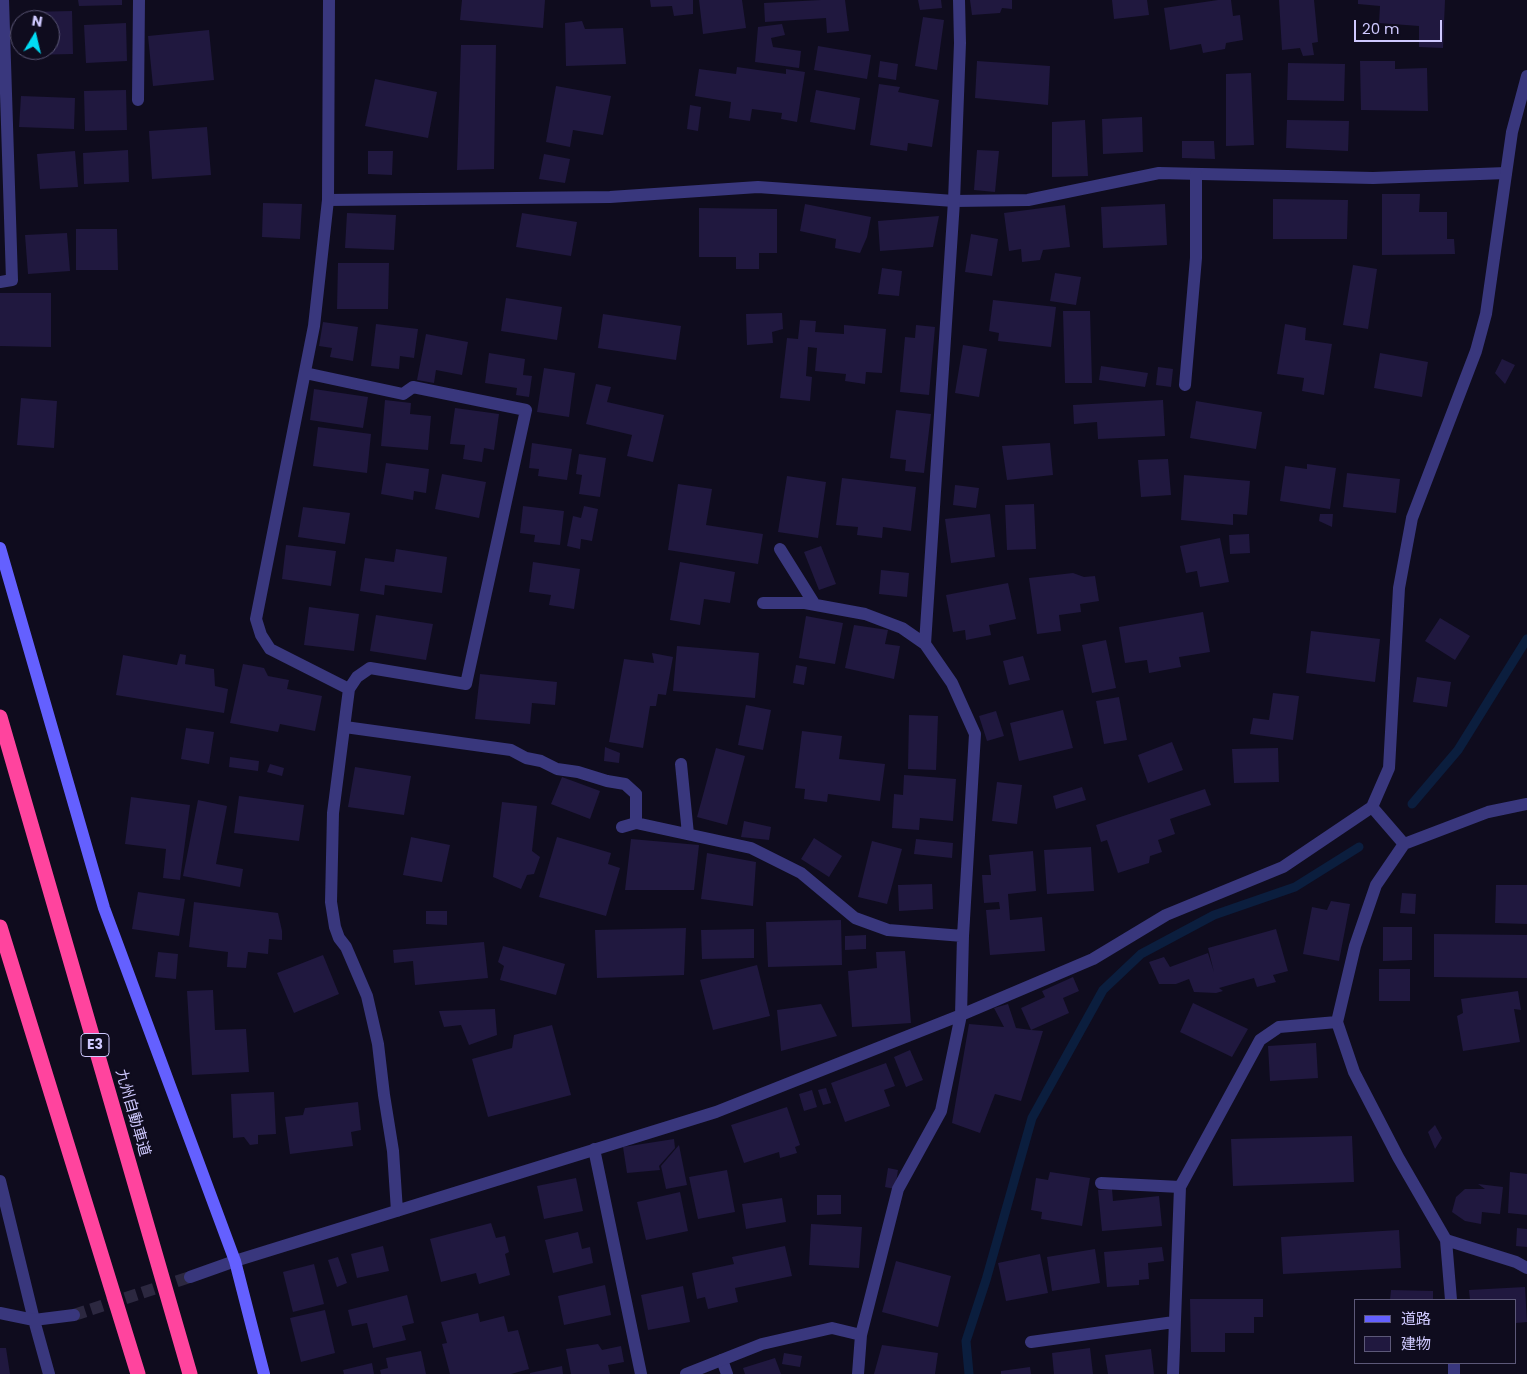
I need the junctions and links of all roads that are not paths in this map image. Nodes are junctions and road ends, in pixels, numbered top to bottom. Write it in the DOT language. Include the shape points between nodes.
graph roads {
  1 [pos="3,0"];
  2 [pos="139,0"];
  3 [pos="329,0"];
  4 [pos="959,0"];
  5 [pos="1527,76"];
  6 [pos="138,100"];
  7 [pos="1506,173"];
  8 [pos="1196,174"];
  9 [pos="328,200"];
  10 [pos="954,201"];
  11 [pos="0,282"];
  12 [pos="304,373"];
  13 [pos="1184,385"];
  14 [pos="0,548"];
  15 [pos="780,549"];
  16 [pos="763,603"];
  17 [pos="815,605"];
  18 [pos="925,644"];
  19 [pos="349,689"];
  20 [pos="0,717"];
  21 [pos="345,726"];
  22 [pos="681,764"];
  23 [pos="1527,804"];
  24 [pos="1372,807"];
  25 [pos="636,823"];
  26 [pos="622,827"];
  27 [pos="688,834"];
  28 [pos="1404,844"];
  29 [pos="0,927"];
  30 [pos="963,936"];
  31 [pos="961,1015"];
  32 [pos="1337,1022"];
  33 [pos="594,1149"];
  34 [pos="0,1180"];
  35 [pos="1101,1183"];
  36 [pos="1180,1187"];
  37 [pos="397,1211"];
  38 [pos="1446,1240"];
  39 [pos="235,1261"];
  40 [pos="1527,1268"];
  41 [pos="190,1278"];
  42 [pos="1451,1299"];
  43 [pos="0,1313"];
  44 [pos="74,1315"];
  45 [pos="34,1320"];
  46 [pos="1174,1322"];
  47 [pos="862,1335"];
  48 [pos="1031,1342"];
  49 [pos="722,1360"];
  50 [pos="49,1374"];
  51 [pos="138,1374"];
  52 [pos="190,1374"];
  53 [pos="264,1374"];
  54 [pos="641,1374"];
  55 [pos="686,1374"];
  56 [pos="728,1374"];
  57 [pos="858,1374"];
  58 [pos="1173,1374"];
  1 -- 11 [label="street" via="12,280"];
  2 -- 6 [label="street"];
  3 -- 9 [label="street"];
  4 -- 10 [label="street"];
  5 -- 7 [label="street" via="1512,132"];
  7 -- 8 [label="street" via="1373,178"];
  7 -- 24 [label="street" via="1486,314 1476,351 1412,518 1399,588 1389,768"];
  8 -- 10 [label="street" via="1159,173 1028,200"];
  8 -- 13 [label="street" via="1196,258"];
  9 -- 10 [label="street" via="610,197 758,187"];
  9 -- 12 [label="street" via="314,326"];
  10 -- 18 [label="street"];
  12 -- 19 [label="street" via="256,619 270,649"];
  12 -- 19 [label="street" via="403,394 413,387 526,410 466,684 370,668 357,677"];
  14 -- 39 [label="street" via="104,908"];
  15 -- 17 [label="street"];
  16 -- 17 [label="street"];
  17 -- 18 [label="street" via="865,614 902,628"];
  18 -- 30 [label="street" via="952,683 975,734"];
  19 -- 21 [label="street"];
  20 -- 52 [label="highway, 九州自動車道 / E3"];
  21 -- 25 [label="street" via="511,750 557,769 625,784 636,794"];
  21 -- 37 [label="street" via="333,814 331,902 339,938 367,996 378,1044 393,1151"];
  22 -- 27 [label="street"];
  23 -- 28 [label="street" via="1488,812"];
  24 -- 28 [label="street"];
  24 -- 31 [label="street" via="1283,867 1166,915 1093,959"];
  25 -- 26 [label="street"];
  25 -- 27 [label="street"];
  27 -- 30 [label="street" via="751,848 801,873 855,918 888,930"];
  28 -- 32 [label="street" via="1376,885 1355,946"];
  29 -- 51 [label="highway"];
  30 -- 31 [label="street"];
  31 -- 33 [label="street" via="716,1112"];
  31 -- 47 [label="street" via="941,1111 898,1189"];
  32 -- 36 [label="street" via="1279,1027 1260,1040"];
  32 -- 38 [label="street" via="1354,1072"];
  33 -- 37 [label="street"];
  33 -- 54 [label="street"];
  34 -- 45 [label="street"];
  35 -- 36 [label="street"];
  36 -- 46 [label="street"];
  37 -- 39 [label="street"];
  38 -- 40 [label="street"];
  38 -- 42 [label="street"];
  39 -- 41 [label="street"];
  39 -- 53 [label="street"];
  43 -- 45 [label="street"];
  44 -- 45 [label="street"];
  45 -- 50 [label="street"];
  46 -- 48 [label="street"];
  46 -- 58 [label="street"];
  47 -- 49 [label="street" via="832,1328 762,1344"];
  47 -- 57 [label="street"];
  49 -- 55 [label="street"];
  49 -- 56 [label="street"];
}
